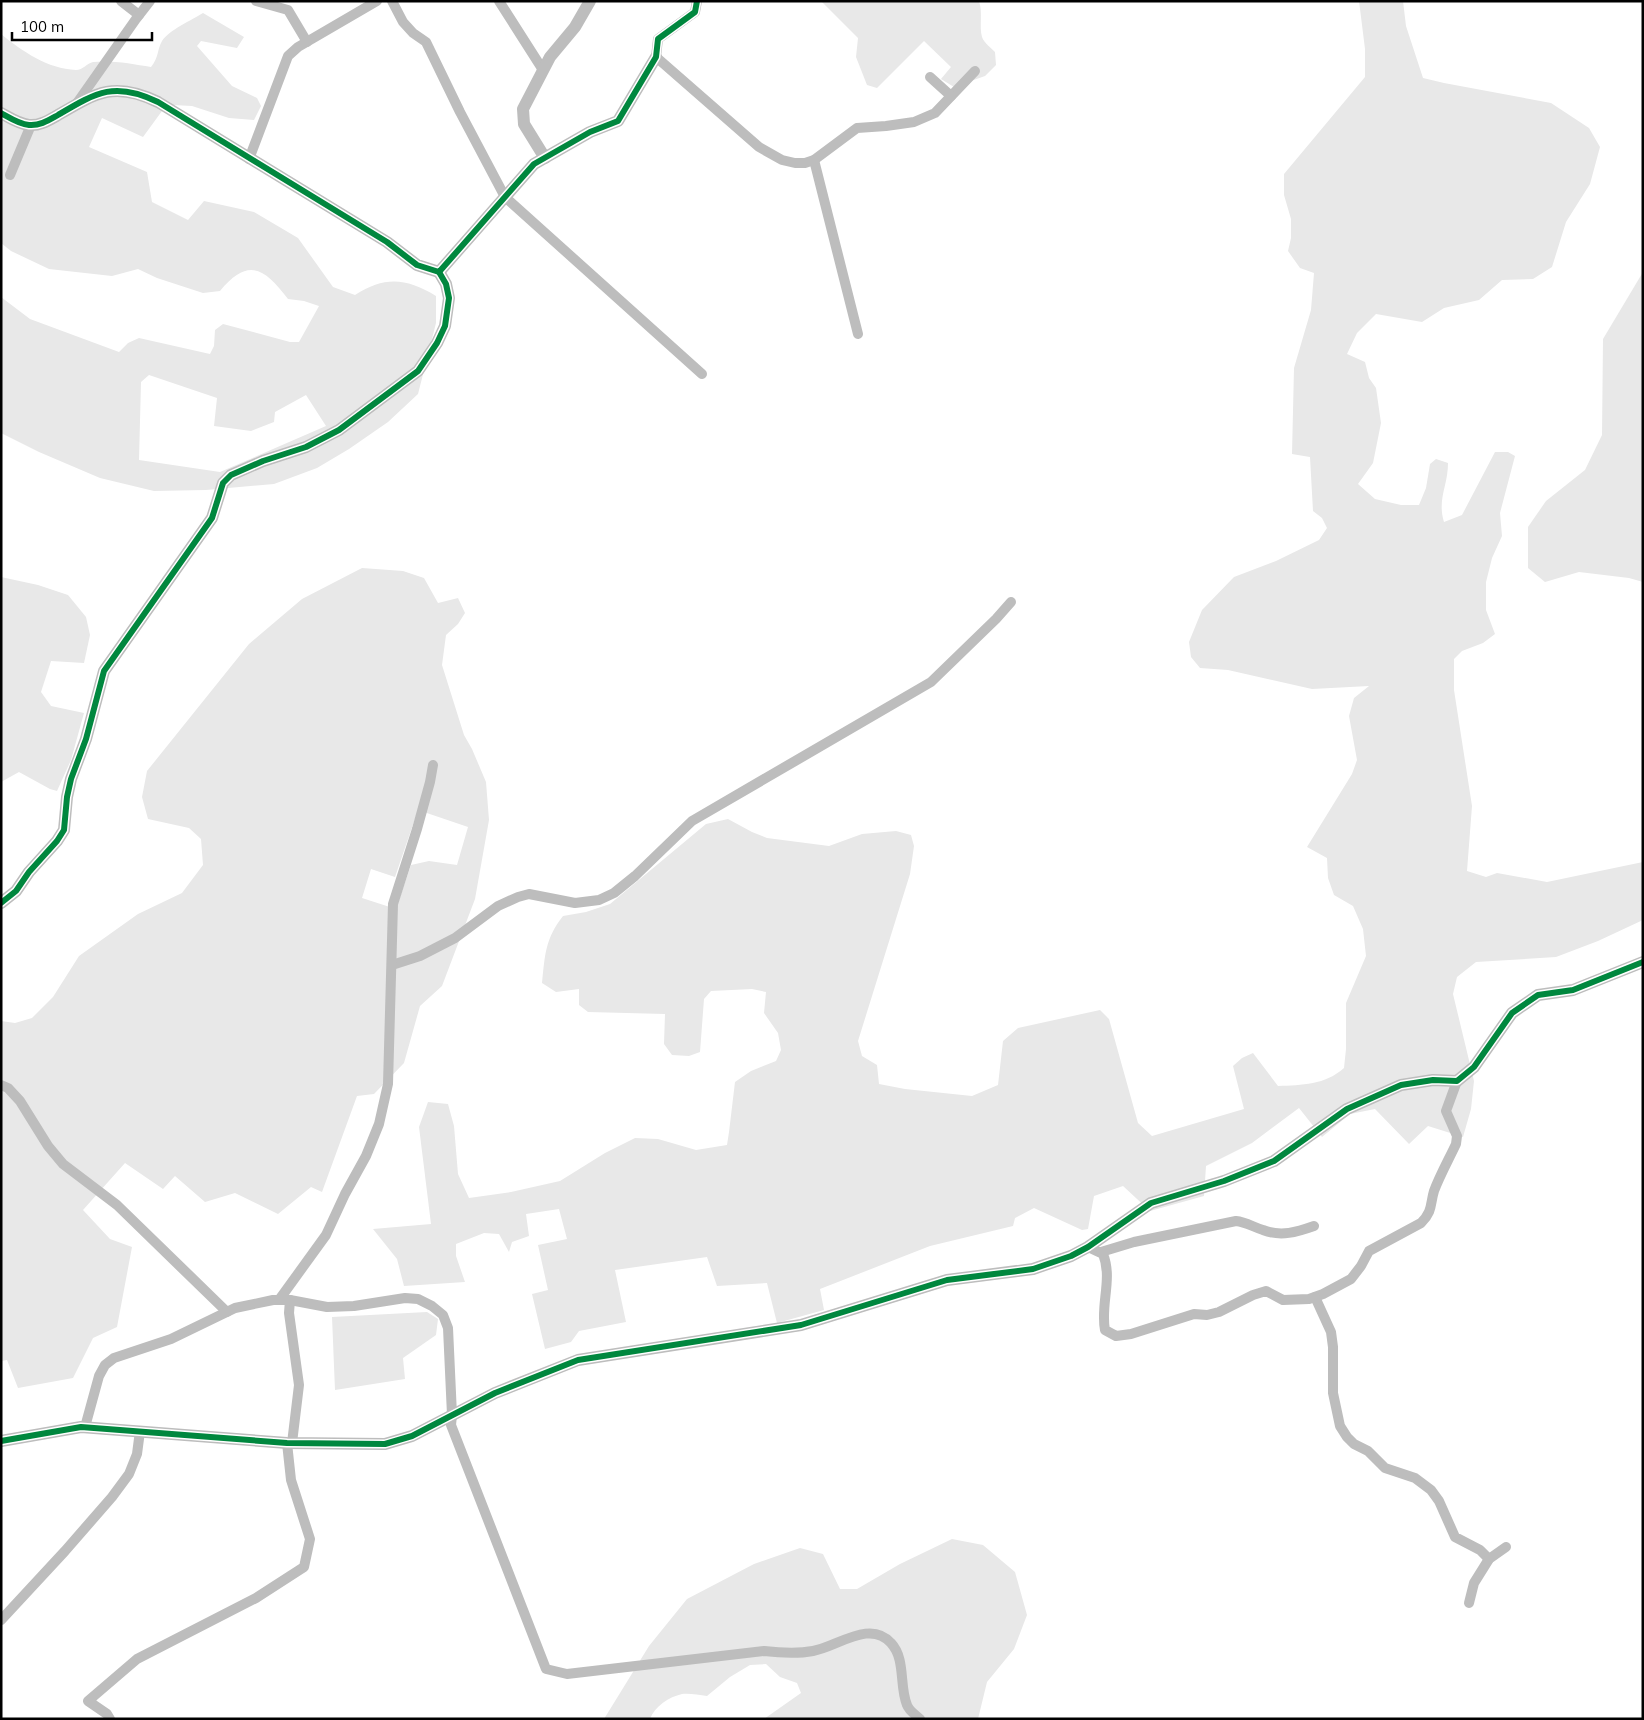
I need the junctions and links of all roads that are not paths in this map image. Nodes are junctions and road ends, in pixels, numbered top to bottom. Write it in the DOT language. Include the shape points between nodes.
graph roads {
  1 [pos="121,1"];
  2 [pos="150,1"];
  3 [pos="256,1"];
  4 [pos="377,1"];
  5 [pos="392,1"];
  6 [pos="499,1"];
  7 [pos="590,1"];
  8 [pos="697,1"];
  9 [pos="139,15"];
  10 [pos="307,42"];
  11 [pos="656,57"];
  12 [pos="543,70"];
  13 [pos="974,71"];
  14 [pos="930,77"];
  15 [pos="951,96"];
  16 [pos="77,104"];
  17 [pos="1,113"];
  18 [pos="31,125"];
  19 [pos="545,158"];
  20 [pos="249,159"];
  21 [pos="814,160"];
  22 [pos="10,175"];
  23 [pos="505,197"];
  24 [pos="439,272"];
  25 [pos="858,334"];
  26 [pos="702,374"];
  27 [pos="1011,602"];
  28 [pos="433,765"];
  29 [pos="1,903"];
  30 [pos="1643,962"];
  31 [pos="392,965"];
  32 [pos="1457,1081"];
  33 [pos="1,1085"];
  34 [pos="1314,1226"];
  35 [pos="1088,1247"];
  36 [pos="1101,1252"];
  37 [pos="1315,1297"];
  38 [pos="279,1300"];
  39 [pos="290,1300"];
  40 [pos="227,1312"];
  41 [pos="452,1415"];
  42 [pos="85,1427"];
  43 [pos="140,1431"];
  44 [pos="1,1441"];
  45 [pos="289,1443"];
  46 [pos="1506,1547"];
  47 [pos="1489,1559"];
  48 [pos="1468,1603"];
  49 [pos="1,1620"];
  50 [pos="110,1719"];
  51 [pos="920,1719"];
  1 -- 9 [label="street"];
  2 -- 9 [label="street"];
  3 -- 10 [label="street" via="288,10"];
  4 -- 10 [label="street"];
  5 -- 23 [label="street" via="403,22 426,42"];
  6 -- 12 [label="street"];
  7 -- 12 [label="street"];
  8 -- 11 [label="street" via="695,12 658,39"];
  9 -- 16 [label="street"];
  10 -- 20 [label="street" via="288,56"];
  11 -- 19 [label="street" via="618,121 590,132"];
  11 -- 21 [label="street" via="759,147 782,160 795,163"];
  12 -- 19 [label="street" via="522,114 524,124"];
  13 -- 15 [label="street"];
  14 -- 15 [label="street"];
  15 -- 21 [label="street" via="935,113 914,122 857,128"];
  16 -- 18 [label="street" via="43,123"];
  16 -- 20 [label="street" via="111,90 143,95"];
  17 -- 18 [label="street" via="18,123"];
  18 -- 22 [label="street"];
  19 -- 23 [label="street" via="534,164"];
  20 -- 24 [label="street" via="386,242 417,265"];
  21 -- 25 [label="street"];
  23 -- 24 [label="street"];
  23 -- 26 [label="street"];
  24 -- 29 [label="street" via="449,298 445,326 418,371 339,430 306,447 231,475 224,483 212,518 104,672 86,739 71,779 64,830 16,891"];
  27 -- 31 [label="street" via="931,682 692,821 614,892 599,900 575,903 530,894 518,897 498,906 455,938 420,956"];
  28 -- 31 [label="street" via="428,792 393,904"];
  30 -- 32 [label="street" via="1572,990 1538,995 1512,1013 1474,1068"];
  31 -- 38 [label="street" via="388,1084 379,1124 326,1235"];
  32 -- 35 [label="street" via="1401,1084 1347,1108 1274,1161 1224,1181 1151,1203"];
  32 -- 37 [label="street" via="1446,1111 1457,1136 1456,1144 1434,1192 1427,1217 1369,1251 1351,1279"];
  33 -- 40 [label="street" via="20,1101 48,1146 64,1164 116,1205"];
  34 -- 36 [label="street" via="1294,1233 1278,1233 1236,1221"];
  35 -- 36 [label="street"];
  35 -- 41 [label="street" via="1032,1269 947,1280 801,1325 578,1360 494,1393"];
  36 -- 37 [label="street" via="1107,1262 1103,1321 1105,1330 1116,1336 1194,1314 1213,1314 1266,1291 1283,1300"];
  37 -- 47 [label="street" via="1331,1332 1333,1393 1340,1426 1347,1437 1385,1468 1415,1478 1431,1490 1455,1537 1480,1550"];
  38 -- 39 [label="street"];
  38 -- 40 [label="street"];
  39 -- 41 [label="street" via="327,1307 406,1298 418,1299 432,1306 443,1315 448,1328"];
  39 -- 45 [label="street" via="299,1385"];
  40 -- 42 [label="street" via="171,1339 114,1358 105,1365"];
  41 -- 45 [label="street" via="412,1436 385,1444"];
  41 -- 51 [label="street" via="451,1426 546,1669 567,1674 764,1652 815,1651 850,1637 881,1634 897,1651 907,1705"];
  42 -- 43 [label="street"];
  42 -- 44 [label="street"];
  43 -- 45 [label="street"];
  43 -- 49 [label="street" via="137,1454 129,1474"];
  45 -- 50 [label="street" via="291,1480 310,1539 304,1567 256,1598 137,1659 88,1701"];
  46 -- 47 [label="street"];
  47 -- 48 [label="street" via="1474,1583"];
}
